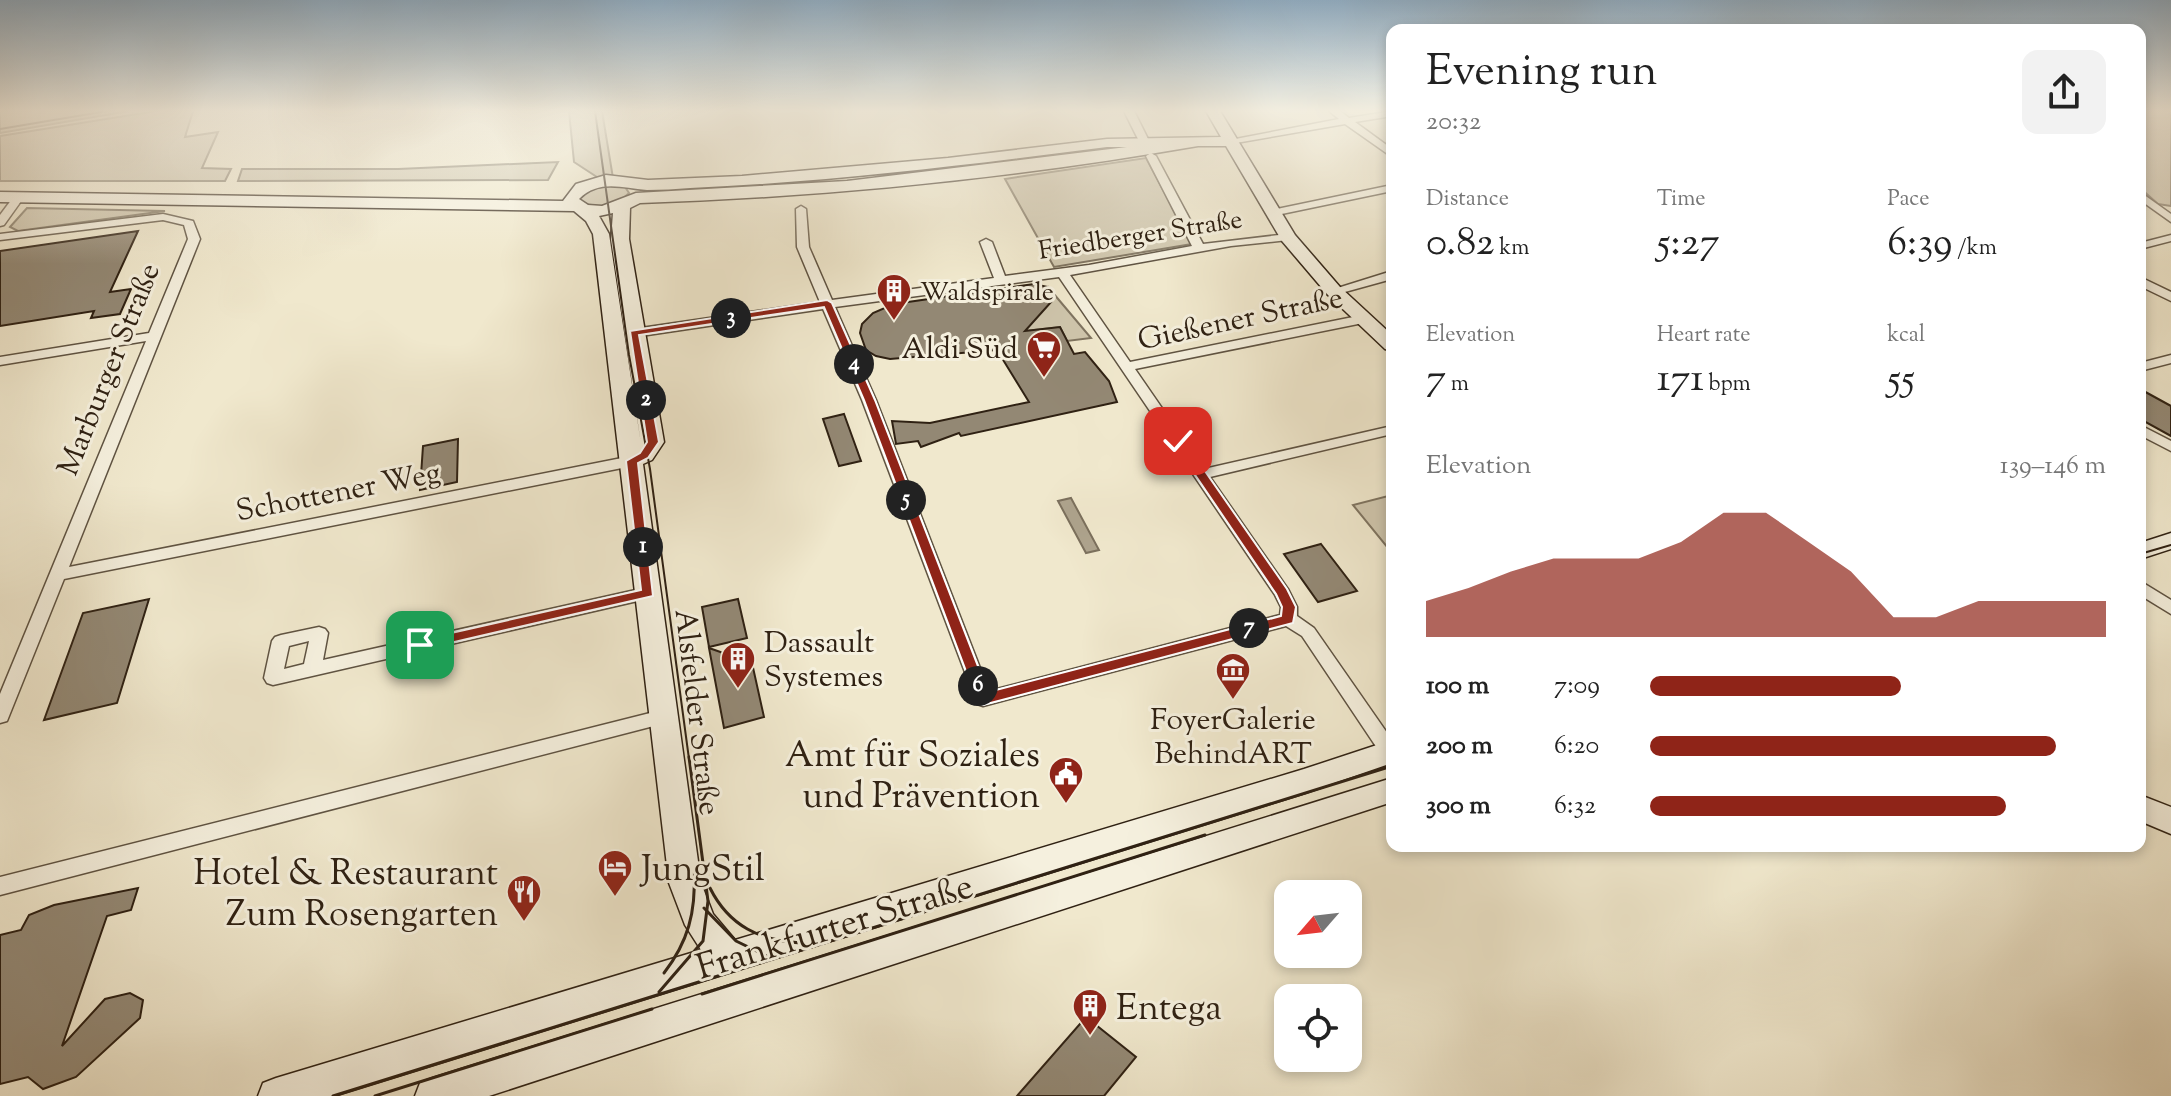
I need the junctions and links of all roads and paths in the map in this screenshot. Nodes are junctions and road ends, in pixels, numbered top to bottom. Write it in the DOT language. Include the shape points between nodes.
graph roads {
  1 [pos="1053,162"];
  2 [pos="1155,162"];
  3 [pos="1242,162"];
  4 [pos="1386,189"];
  5 [pos="632,196"];
  6 [pos="0,197"];
  7 [pos="19,197"];
  8 [pos="2146,200"];
  9 [pos="576,203"];
  10 [pos="801,209"];
  11 [pos="1272,213"];
  12 [pos="2171,219"];
  13 [pos="0,223"];
  14 [pos="0,237"];
  15 [pos="1288,237"];
  16 [pos="2171,238"];
  17 [pos="986,242"];
  18 [pos="2146,244"];
  19 [pos="1199,248"];
  20 [pos="1062,273"];
  21 [pos="1386,277"];
  22 [pos="1000,278"];
  23 [pos="2146,284"];
  24 [pos="1334,291"];
  25 [pos="2171,297"];
  26 [pos="827,303"];
  27 [pos="1363,319"];
  28 [pos="634,333"];
  29 [pos="153,336"];
  30 [pos="1386,340"];
  31 [pos="2171,359"];
  32 [pos="0,361"];
  33 [pos="2146,365"];
  34 [pos="1127,367"];
  35 [pos="1386,431"];
  36 [pos="2146,432"];
  37 [pos="2171,447"];
  38 [pos="632,461"];
  39 [pos="1201,474"];
  40 [pos="2171,541"];
  41 [pos="2146,549"];
  42 [pos="56,575"];
  43 [pos="2146,591"];
  44 [pos="649,593"];
  45 [pos="2171,608"];
  46 [pos="1288,619"];
  47 [pos="312,669"];
  48 [pos="0,716"];
  49 [pos="666,716"];
  50 [pos="1386,745"];
  51 [pos="1386,754"];
  52 [pos="1386,792"];
  53 [pos="2146,810"];
  54 [pos="2171,821"];
  55 [pos="0,886"];
  56 [pos="730,956"];
  57 [pos="276,1096"];
  58 [pos="433,1096"];
  1 -- 5 [label="street" via="834,185"];
  2 -- 19 [label="street"];
  3 -- 11 [label="street"];
  4 -- 11 [label="street"];
  5 -- 9 [label="street" via="602,210"];
  5 -- 9 [label="street" via="627,181 606,180 582,187"];
  5 -- 28 [label="street" via="620,239"];
  6 -- 7 [label="street"];
  7 -- 9 [label="street"];
  7 -- 13 [label="street"];
  8 -- 12 [label="street"];
  9 -- 38 [label="street, Alsfelder Straße" via="601,234"];
  10 -- 26 [label="street" via="803,247"];
  11 -- 15 [label="street"];
  14 -- 29 [label="street, Marburger Straße" via="128,219 163,217 189,223 194,239"];
  15 -- 19 [label="street, Friedberger Straße"];
  15 -- 24 [label="street"];
  16 -- 18 [label="street"];
  17 -- 22 [label="street, Friedberger Straße"];
  19 -- 20 [label="street, Friedberger Straße"];
  20 -- 22 [label="street, Friedberger Straße"];
  20 -- 34 [label="street"];
  21 -- 24 [label="street"];
  22 -- 26 [label="street, Friedberger Straße"];
  23 -- 25 [label="street"];
  24 -- 27 [label="street"];
  26 -- 28 [label="street, Friedberger Straße"];
  26 -- 46 [label="street" via="983,699"];
  27 -- 30 [label="street"];
  27 -- 34 [label="street, Gießener Straße"];
  28 -- 38 [label="street" via="653,442"];
  29 -- 32 [label="street"];
  29 -- 42 [label="street, Marburger Straße"];
  31 -- 33 [label="street"];
  34 -- 39 [label="street"];
  35 -- 39 [label="street"];
  36 -- 37 [label="street"];
  38 -- 42 [label="street, Schottener Weg"];
  38 -- 44 [label="street, Alsfelder Straße"];
  39 -- 46 [label="street" via="1282,593"];
  40 -- 41 [label="street"];
  42 -- 48 [label="street, Marburger Straße"];
  43 -- 45 [label="street"];
  44 -- 47 [label="street"];
  44 -- 49 [label="street, Alsfelder Straße"];
  46 -- 50 [label="street" via="1308,632"];
  49 -- 55 [label="street"];
  49 -- 56 [label="street, Alsfelder Straße" via="687,892 706,933"];
  51 -- 56 [label="street, Frankfurter Straße"];
  52 -- 58 [label="street, Frankfurter Straße"];
  53 -- 54 [label="street"];
  56 -- 57 [label="street, Frankfurter Straße"];
}
